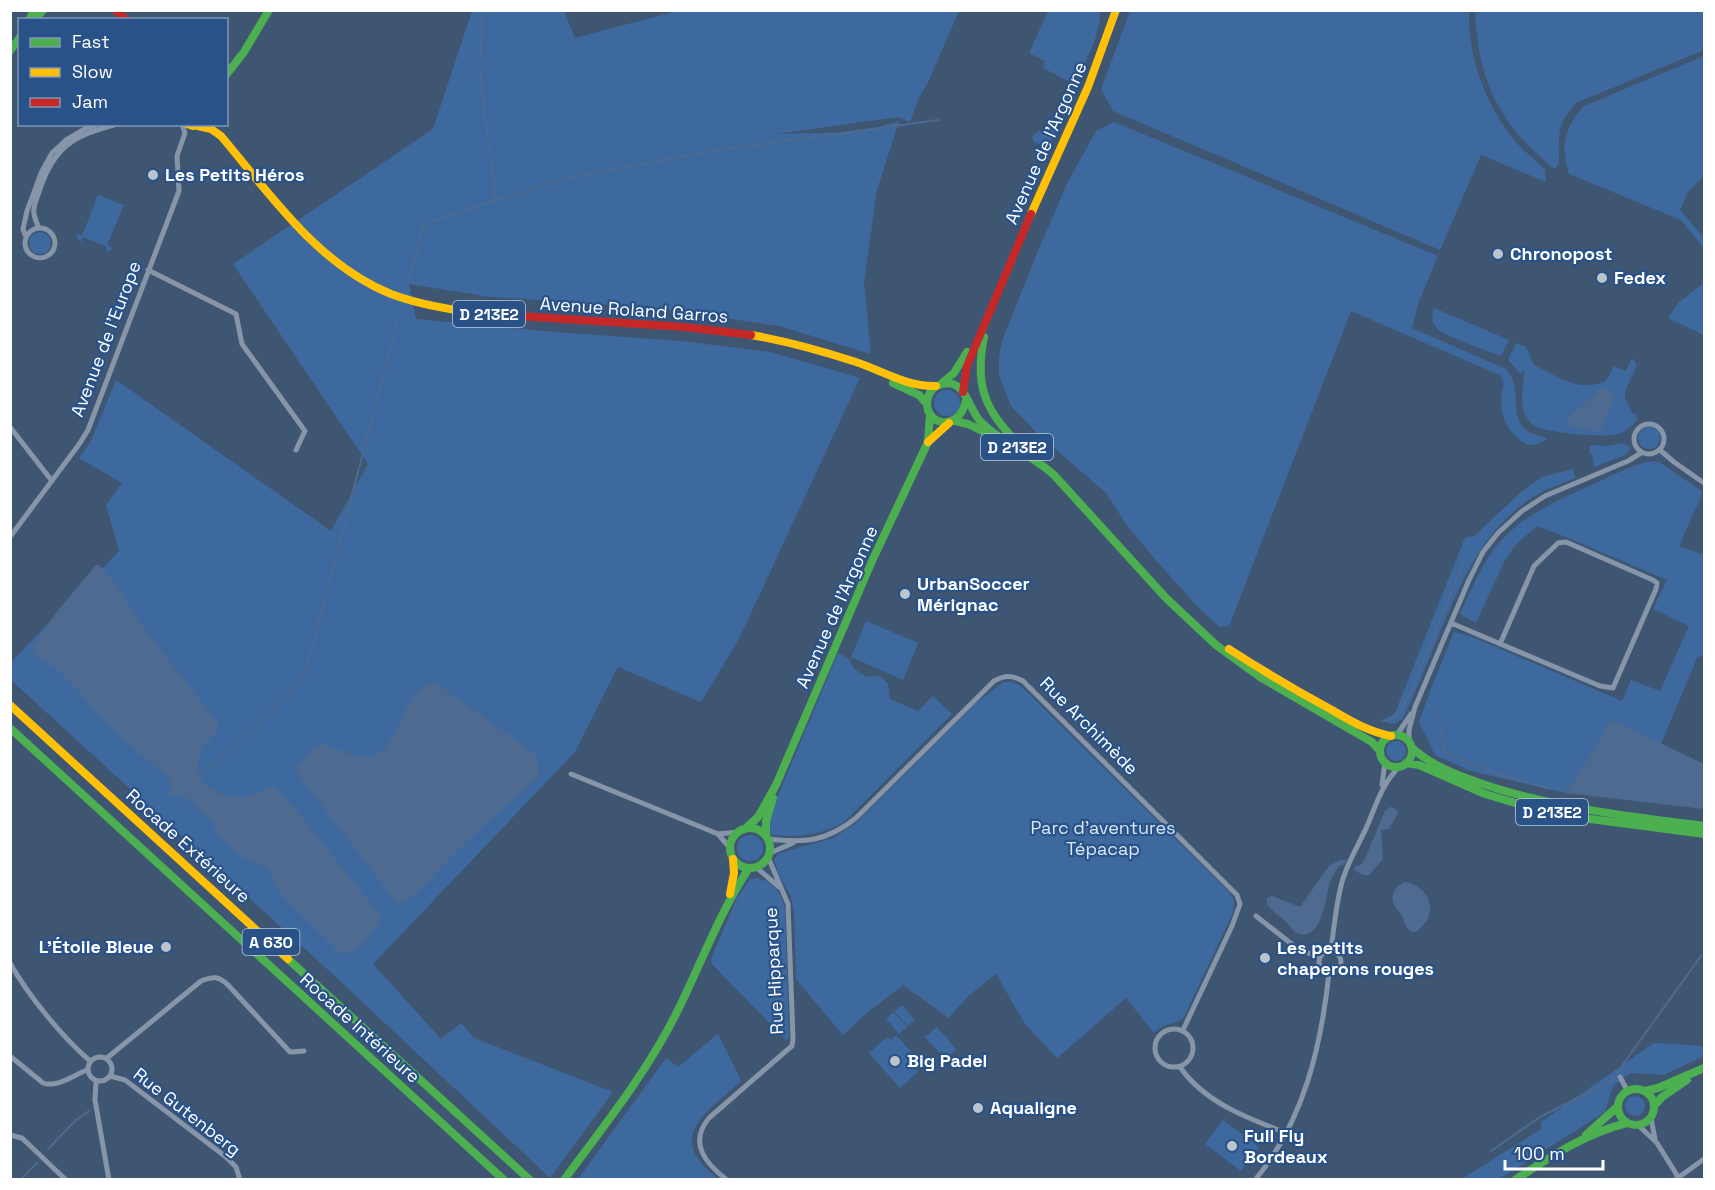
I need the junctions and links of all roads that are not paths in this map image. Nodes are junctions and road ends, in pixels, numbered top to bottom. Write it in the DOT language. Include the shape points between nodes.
graph roads {
  1 [pos="1116,10"];
  2 [pos="268,11"];
  3 [pos="228,73"];
  4 [pos="93,126"];
  5 [pos="110,126"];
  6 [pos="191,126"];
  7 [pos="217,126"];
  8 [pos="221,136"];
  9 [pos="39,228"];
  10 [pos="26,237"];
  11 [pos="148,270"];
  12 [pos="1000,287"];
  13 [pos="993,303"];
  14 [pos="821,352"];
  15 [pos="939,385"];
  16 [pos="963,392"];
  17 [pos="966,400"];
  18 [pos="927,404"];
  19 [pos="930,414"];
  20 [pos="952,422"];
  21 [pos="10,427"];
  22 [pos="928,442"];
  23 [pos="296,450"];
  24 [pos="1660,450"];
  25 [pos="1641,453"];
  26 [pos="52,481"];
  27 [pos="1704,483"];
  28 [pos="1071,491"];
  29 [pos="1083,506"];
  30 [pos="10,537"];
  31 [pos="1451,623"];
  32 [pos="1211,638"];
  33 [pos="1500,644"];
  34 [pos="10,705"];
  35 [pos="1415,707"];
  36 [pos="10,728"];
  37 [pos="1394,735"];
  38 [pos="1410,744"];
  39 [pos="1380,751"];
  40 [pos="1384,762"];
  41 [pos="1402,765"];
  42 [pos="571,774"];
  43 [pos="776,785"];
  44 [pos="1382,790"];
  45 [pos="1704,826"];
  46 [pos="742,830"];
  47 [pos="718,834"];
  48 [pos="1704,834"];
  49 [pos="767,837"];
  50 [pos="794,842"];
  51 [pos="730,848"];
  52 [pos="769,855"];
  53 [pos="733,858"];
  54 [pos="753,868"];
  55 [pos="783,891"];
  56 [pos="729,899"];
  57 [pos="1256,916"];
  58 [pos="1331,950"];
  59 [pos="1319,957"];
  60 [pos="10,963"];
  61 [pos="1329,973"];
  62 [pos="1183,1030"];
  63 [pos="304,1051"];
  64 [pos="10,1056"];
  65 [pos="107,1058"];
  66 [pos="90,1061"];
  67 [pos="1180,1067"];
  68 [pos="1704,1068"];
  69 [pos="87,1070"];
  70 [pos="110,1076"];
  71 [pos="1620,1077"];
  72 [pos="96,1081"];
  73 [pos="1627,1090"];
  74 [pos="1646,1091"];
  75 [pos="1654,1106"];
  76 [pos="1617,1107"];
  77 [pos="1651,1118"];
  78 [pos="1627,1123"];
  79 [pos="1638,1125"];
  80 [pos="1286,1133"];
  81 [pos="10,1135"];
  82 [pos="1576,1143"];
  83 [pos="1657,1143"];
  84 [pos="1704,1159"];
  85 [pos="66,1179"];
  86 [pos="109,1179"];
  87 [pos="240,1179"];
  88 [pos="504,1179"];
  89 [pos="530,1179"];
  90 [pos="564,1179"];
  91 [pos="727,1179"];
  92 [pos="1255,1179"];
  93 [pos="1515,1179"];
  94 [pos="1678,1179"];
  1 -- 12 [label="main road, Avenue de l'Argonne" via="1088,87"];
  2 -- 3 [label="main road"];
  4 -- 10 [label="street" via="66,140 52,153 27,212 23,229"];
  5 -- 9 [label="street" via="72,141 57,154 34,206"];
  6 -- 8 [label="main road, Avenue Roland Garros / D 213E2" via="211,129"];
  6 -- 11 [label="street, Avenue de l'Europe" via="177,156 179,190"];
  7 -- 8 [label="main road, Avenue Roland Garros / D 213E2"];
  8 -- 14 [label="main road, Avenue Roland Garros / D 213E2" via="322,250 357,277 396,296 462,312 720,331"];
  9 -- 10 [label="street"];
  9 -- 10 [label="street" via="47,230 55,240 54,250 46,257 30,254"];
  11 -- 23 [label="street" via="236,314 243,344 305,431"];
  11 -- 26 [label="street, Avenue de l'Europe" via="88,430"];
  12 -- 13 [label="main road, Avenue de l'Argonne"];
  12 -- 15 [label="main road, Avenue de l'Argonne" via="961,363"];
  13 -- 16 [label="main road, Avenue de l'Argonne" via="967,366"];
  13 -- 28 [label="main road" via="980,352 979,381 984,397 1009,434 1052,469"];
  14 -- 15 [label="main road, Avenue Roland Garros / D 213E2" via="911,384"];
  14 -- 18 [label="main road, Avenue Roland Garros / D 213E2" via="908,388"];
  15 -- 16 [label="main road" via="955,385"];
  15 -- 18 [label="main road" via="929,394"];
  16 -- 17 [label="main road"];
  17 -- 20 [label="main road" via="964,413"];
  17 -- 28 [label="main road, D 213E2" via="981,422 1037,460"];
  18 -- 19 [label="main road"];
  19 -- 20 [label="main road" via="938,421"];
  19 -- 22 [label="main road"];
  20 -- 22 [label="main road"];
  20 -- 29 [label="main road, D 213E2" via="968,423 1006,444"];
  21 -- 26 [label="street"];
  22 -- 43 [label="main road, Avenue de l'Argonne"];
  24 -- 25 [label="street"];
  24 -- 25 [label="street" via="1663,433 1649,423 1634,433 1635,446"];
  24 -- 27 [label="street"];
  25 -- 31 [label="street" via="1545,496 1522,511 1483,552"];
  26 -- 30 [label="street, Avenue de l'Europe"];
  28 -- 29 [label="main road, D 213E2"];
  29 -- 32 [label="main road, D 213E2" via="1166,598"];
  31 -- 33 [label="street"];
  31 -- 35 [label="street"];
  32 -- 37 [label="main road, D 213E2" via="1341,715 1376,733"];
  32 -- 39 [label="main road, D 213E2" via="1260,678 1372,741"];
  33 -- 33 [label="street" via="1534,566 1558,543 1566,542 1657,583 1613,688"];
  34 -- 89 [label="main road, Rocade Extérieure / A 630"];
  35 -- 37 [label="street"];
  35 -- 38 [label="street" via="1408,730"];
  36 -- 88 [label="main road, Rocade Intérieure / A 630"];
  37 -- 38 [label="main road"];
  37 -- 39 [label="main road" via="1383,741"];
  38 -- 41 [label="main road" via="1411,756"];
  38 -- 45 [label="main road, D 213E2" via="1422,757 1446,770 1517,796 1580,810"];
  39 -- 40 [label="main road"];
  40 -- 41 [label="main road"];
  40 -- 44 [label="street"];
  41 -- 44 [label="street"];
  41 -- 48 [label="main road, D 213E2" via="1419,765 1485,794 1529,807"];
  42 -- 47 [label="street"];
  43 -- 46 [label="main road, Avenue de l'Argonne" via="758,817"];
  43 -- 49 [label="main road, Avenue de l'Argonne" via="766,821"];
  44 -- 58 [label="street" via="1342,883"];
  46 -- 47 [label="street"];
  46 -- 49 [label="main road" via="756,829"];
  46 -- 51 [label="main road"];
  47 -- 51 [label="street"];
  49 -- 50 [label="street, Rue Archimède"];
  49 -- 52 [label="main road"];
  50 -- 52 [label="street, Rue Archimède"];
  50 -- 62 [label="street, Rue Archimède" via="844,828 994,681 1016,677 1238,895 1240,904 1233,926"];
  51 -- 53 [label="main road"];
  52 -- 54 [label="main road"];
  52 -- 55 [label="street, Rue Hipparque"];
  53 -- 54 [label="main road" via="743,867"];
  53 -- 56 [label="main road"];
  54 -- 55 [label="street, Rue Hipparque"];
  54 -- 56 [label="main road"];
  55 -- 91 [label="street, Rue Hipparque" via="788,904 792,1046 703,1126 703,1155"];
  56 -- 90 [label="main road" via="660,1043"];
  57 -- 59 [label="street" via="1298,949"];
  58 -- 59 [label="street"];
  58 -- 61 [label="street" via="1340,957 1341,964"];
  59 -- 61 [label="street" via="1320,968"];
  60 -- 66 [label="street" via="69,1042"];
  61 -- 80 [label="street" via="1318,1049 1303,1097"];
  62 -- 67 [label="street" via="1191,1039 1193,1052"];
  62 -- 67 [label="street" via="1163,1033 1155,1043 1156,1056 1164,1065"];
  63 -- 65 [label="street" via="290,1052 221,978 211,977"];
  64 -- 69 [label="street" via="49,1085"];
  65 -- 66 [label="street" via="98,1056"];
  65 -- 70 [label="street"];
  66 -- 69 [label="street"];
  67 -- 80 [label="street" via="1212,1099"];
  68 -- 74 [label="main road"];
  68 -- 75 [label="main road"];
  69 -- 72 [label="street"];
  70 -- 72 [label="street"];
  70 -- 87 [label="street, Rue Gutenberg" via="125,1080 226,1157 236,1167"];
  71 -- 73 [label="street"];
  72 -- 86 [label="street" via="95,1100"];
  73 -- 74 [label="main road"];
  73 -- 76 [label="main road"];
  74 -- 75 [label="main road"];
  75 -- 77 [label="main road"];
  76 -- 78 [label="main road"];
  76 -- 82 [label="main road"];
  77 -- 79 [label="main road"];
  77 -- 83 [label="street"];
  78 -- 79 [label="main road"];
  78 -- 82 [label="main road"];
  79 -- 83 [label="street"];
  80 -- 92 [label="street"];
  81 -- 85 [label="street" via="22,1138"];
  82 -- 93 [label="main road"];
  83 -- 94 [label="street"];
  84 -- 94 [label="street"];
}
